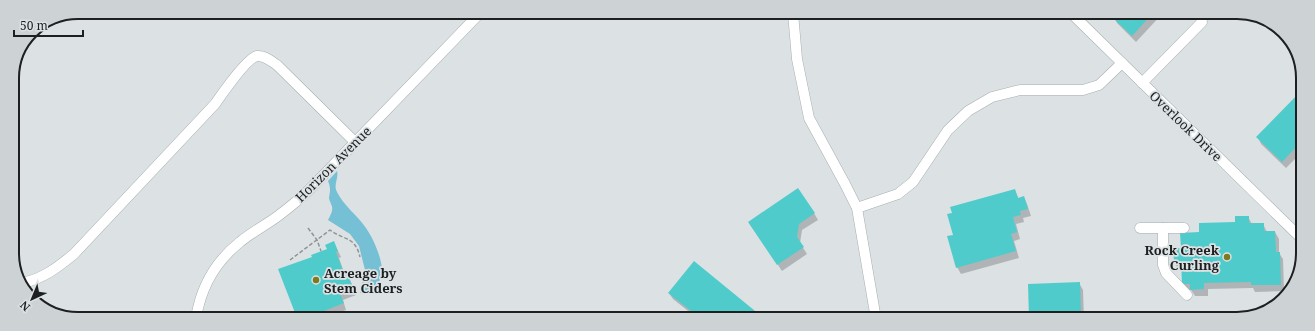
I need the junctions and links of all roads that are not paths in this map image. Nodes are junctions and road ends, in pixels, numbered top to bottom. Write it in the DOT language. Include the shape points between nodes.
graph roads {
  1 [pos="474,19"];
  2 [pos="794,19"];
  3 [pos="1076,19"];
  4 [pos="1202,22"];
  5 [pos="1122,63"];
  6 [pos="1142,83"];
  7 [pos="355,142"];
  8 [pos="857,208"];
  9 [pos="1140,228"];
  10 [pos="1163,228"];
  11 [pos="1184,228"];
  12 [pos="1296,233"];
  13 [pos="27,282"];
  14 [pos="1187,295"];
  15 [pos="198,312"];
  16 [pos="875,312"];
  1 -- 7 [label="street, Horizon Avenue"];
  2 -- 8 [label="street" via="797,59 809,118"];
  3 -- 5 [label="street, Overlook Drive"];
  4 -- 6 [label="street"];
  5 -- 6 [label="street, Overlook Drive"];
  5 -- 8 [label="street" via="1098,85 1084,90 1020,90 992,97 968,111 948,130 913,182 898,194"];
  6 -- 12 [label="street, Overlook Drive"];
  7 -- 13 [label="street" via="277,65 266,58 253,57 214,104 74,254 54,271"];
  7 -- 15 [label="street, Horizon Avenue" via="298,200 240,241 226,255 211,273"];
  8 -- 16 [label="street"];
  9 -- 10 [label="street"];
  10 -- 11 [label="street"];
  10 -- 14 [label="street" via="1163,265 1166,273"];
}
